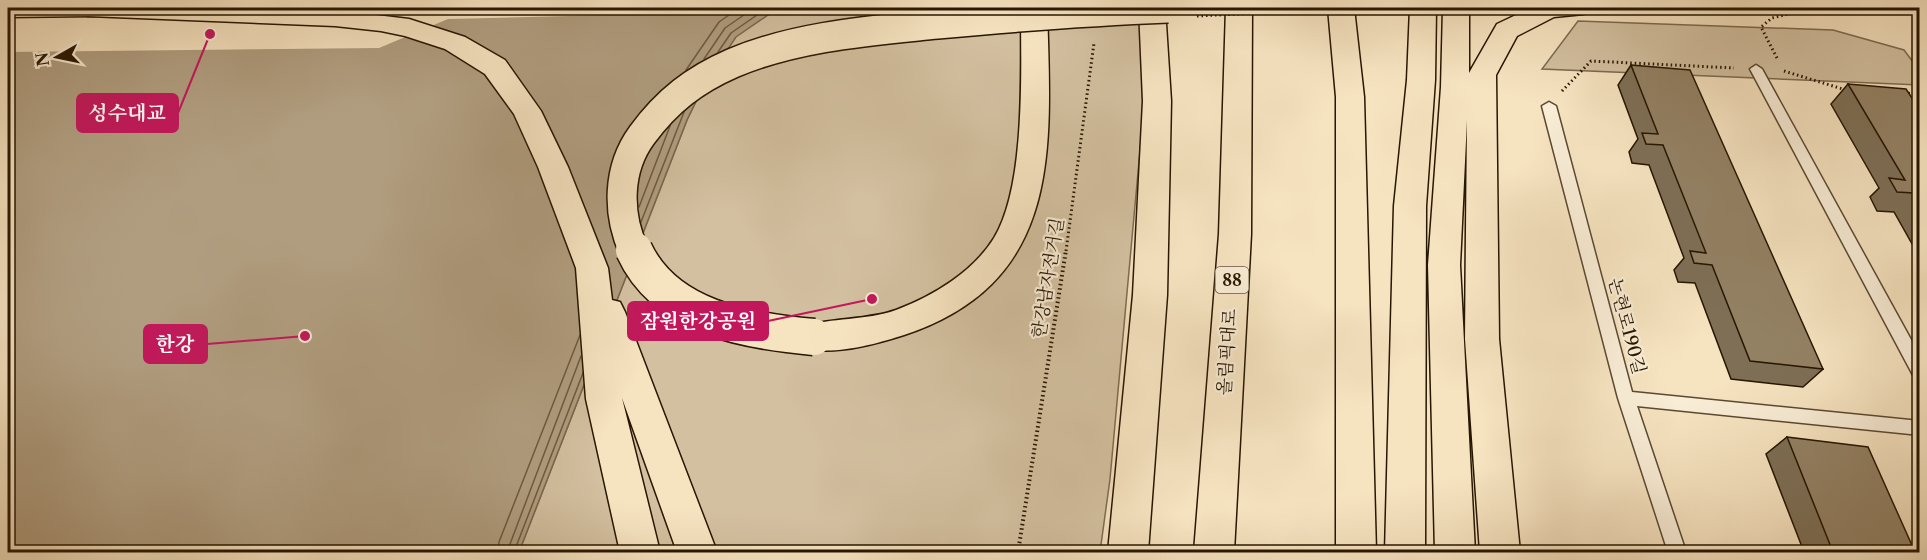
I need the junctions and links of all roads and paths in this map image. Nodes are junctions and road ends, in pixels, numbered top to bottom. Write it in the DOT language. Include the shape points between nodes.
graph roads {
  1 [pos="88,8"];
  2 [pos="94,8"];
  3 [pos="1034,8"];
  4 [pos="1152,8"];
  5 [pos="1168,8"];
  6 [pos="1239,8"];
  7 [pos="1341,8"];
  8 [pos="1423,8"];
  9 [pos="1456,8"];
  10 [pos="1575,8"];
  11 [pos="8,9"];
  12 [pos="1797,12"];
  13 [pos="1094,41"];
  14 [pos="1756,69"];
  15 [pos="1784,70"];
  16 [pos="1850,91"];
  17 [pos="1896,93"];
  18 [pos="1920,94"];
  19 [pos="1549,106"];
  20 [pos="591,268"];
  21 [pos="1920,372"];
  22 [pos="1626,398"];
  23 [pos="1920,428"];
  24 [pos="640,552"];
  25 [pos="697,552"];
  26 [pos="1018,552"];
  27 [pos="1128,552"];
  28 [pos="1215,552"];
  29 [pos="1356,552"];
  30 [pos="1405,552"];
  31 [pos="1455,552"];
  32 [pos="1500,552"];
  33 [pos="1677,552"];
  1 -- 2 [label="main road"];
  1 -- 11 [label="main road"];
  1 -- 20 [label="main road" via="335,18 410,28 455,43 495,67 527,111"];
  3 -- 5 [label="main road, bridge" via="1034,17 1034,44 1030,165 1020,215 989,266 952,297 908,320 882,328 814,337 776,334 710,319 659,285 640,263 628,240 621,213 627,160 640,137 669,104 699,80 794,43 870,31 1030,15 1040,15"];
  4 -- 27 [label="main road" via="1157,102 1150,295"];
  6 -- 28 [label="main road, 올림픽대로 / 88" via="1235,234"];
  7 -- 29 [label="main road" via="1350,97"];
  8 -- 30 [label="main road" via="1410,206"];
  9 -- 31 [label="main road" via="1444,265"];
  10 -- 32 [label="main road" via="1549,9 1506,30 1482,75 1482,339"];
  12 -- 15 [label="path" via="1772,18 1761,27"];
  13 -- 26 [label="path, 한강남자전거길" via="1068,240"];
  14 -- 15 [label="path"];
  14 -- 19 [label="path" via="1592,61"];
  14 -- 21 [label="lane"];
  15 -- 16 [label="path"];
  17 -- 18 [label="path"];
  19 -- 22 [label="lane, 논현로190길"];
  20 -- 24 [label="main road" via="604,399"];
  20 -- 25 [label="main road"];
  22 -- 23 [label="lane"];
  22 -- 33 [label="lane, 논현로190길"];
}
